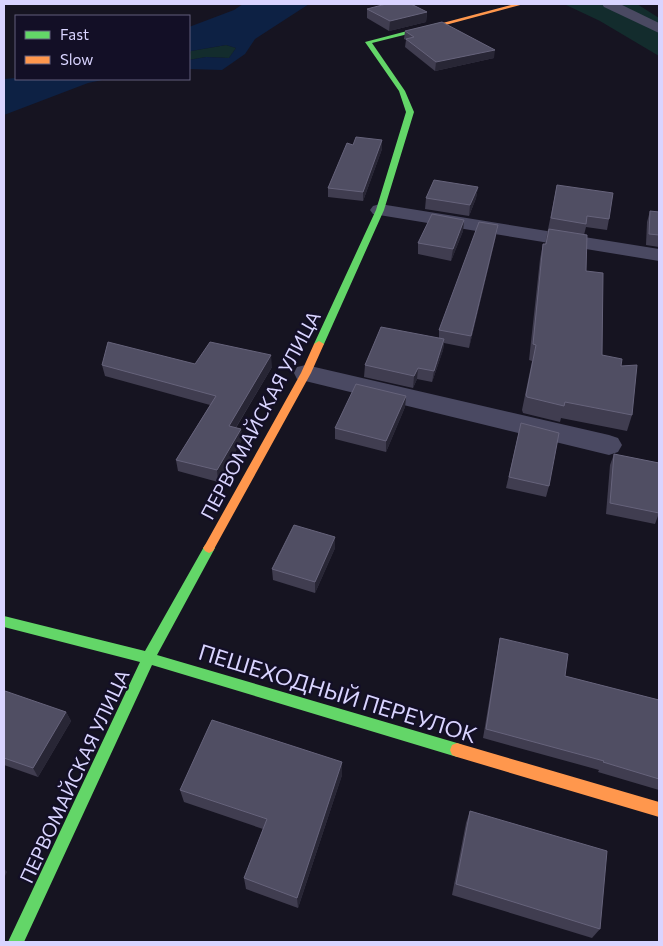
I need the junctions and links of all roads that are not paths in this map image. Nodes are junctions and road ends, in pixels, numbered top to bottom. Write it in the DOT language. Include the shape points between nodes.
graph roads {
  1 [pos="521,4"];
  2 [pos="609,4"];
  3 [pos="659,29"];
  4 [pos="380,210"];
  5 [pos="659,255"];
  6 [pos="306,373"];
  7 [pos="609,445"];
  8 [pos="4,621"];
  9 [pos="148,658"];
  10 [pos="659,810"];
  11 [pos="16,942"];
  1 -- 4 [label="street, ПЕРВОМАЙСКАЯ УЛИЦА" via="368,42 402,91 410,112"];
  2 -- 3 [label="street"];
  4 -- 5 [label="street"];
  4 -- 6 [label="street, ПЕРВОМАЙСКАЯ УЛИЦА"];
  6 -- 7 [label="street"];
  6 -- 9 [label="street, ПЕРВОМАЙСКАЯ УЛИЦА"];
  8 -- 9 [label="street, ПЕШЕХОДНЫЙ ПЕРЕУЛОК"];
  9 -- 10 [label="street, ПЕШЕХОДНЫЙ ПЕРЕУЛОК"];
  9 -- 11 [label="street, ПЕРВОМАЙСКАЯ УЛИЦА"];
}
